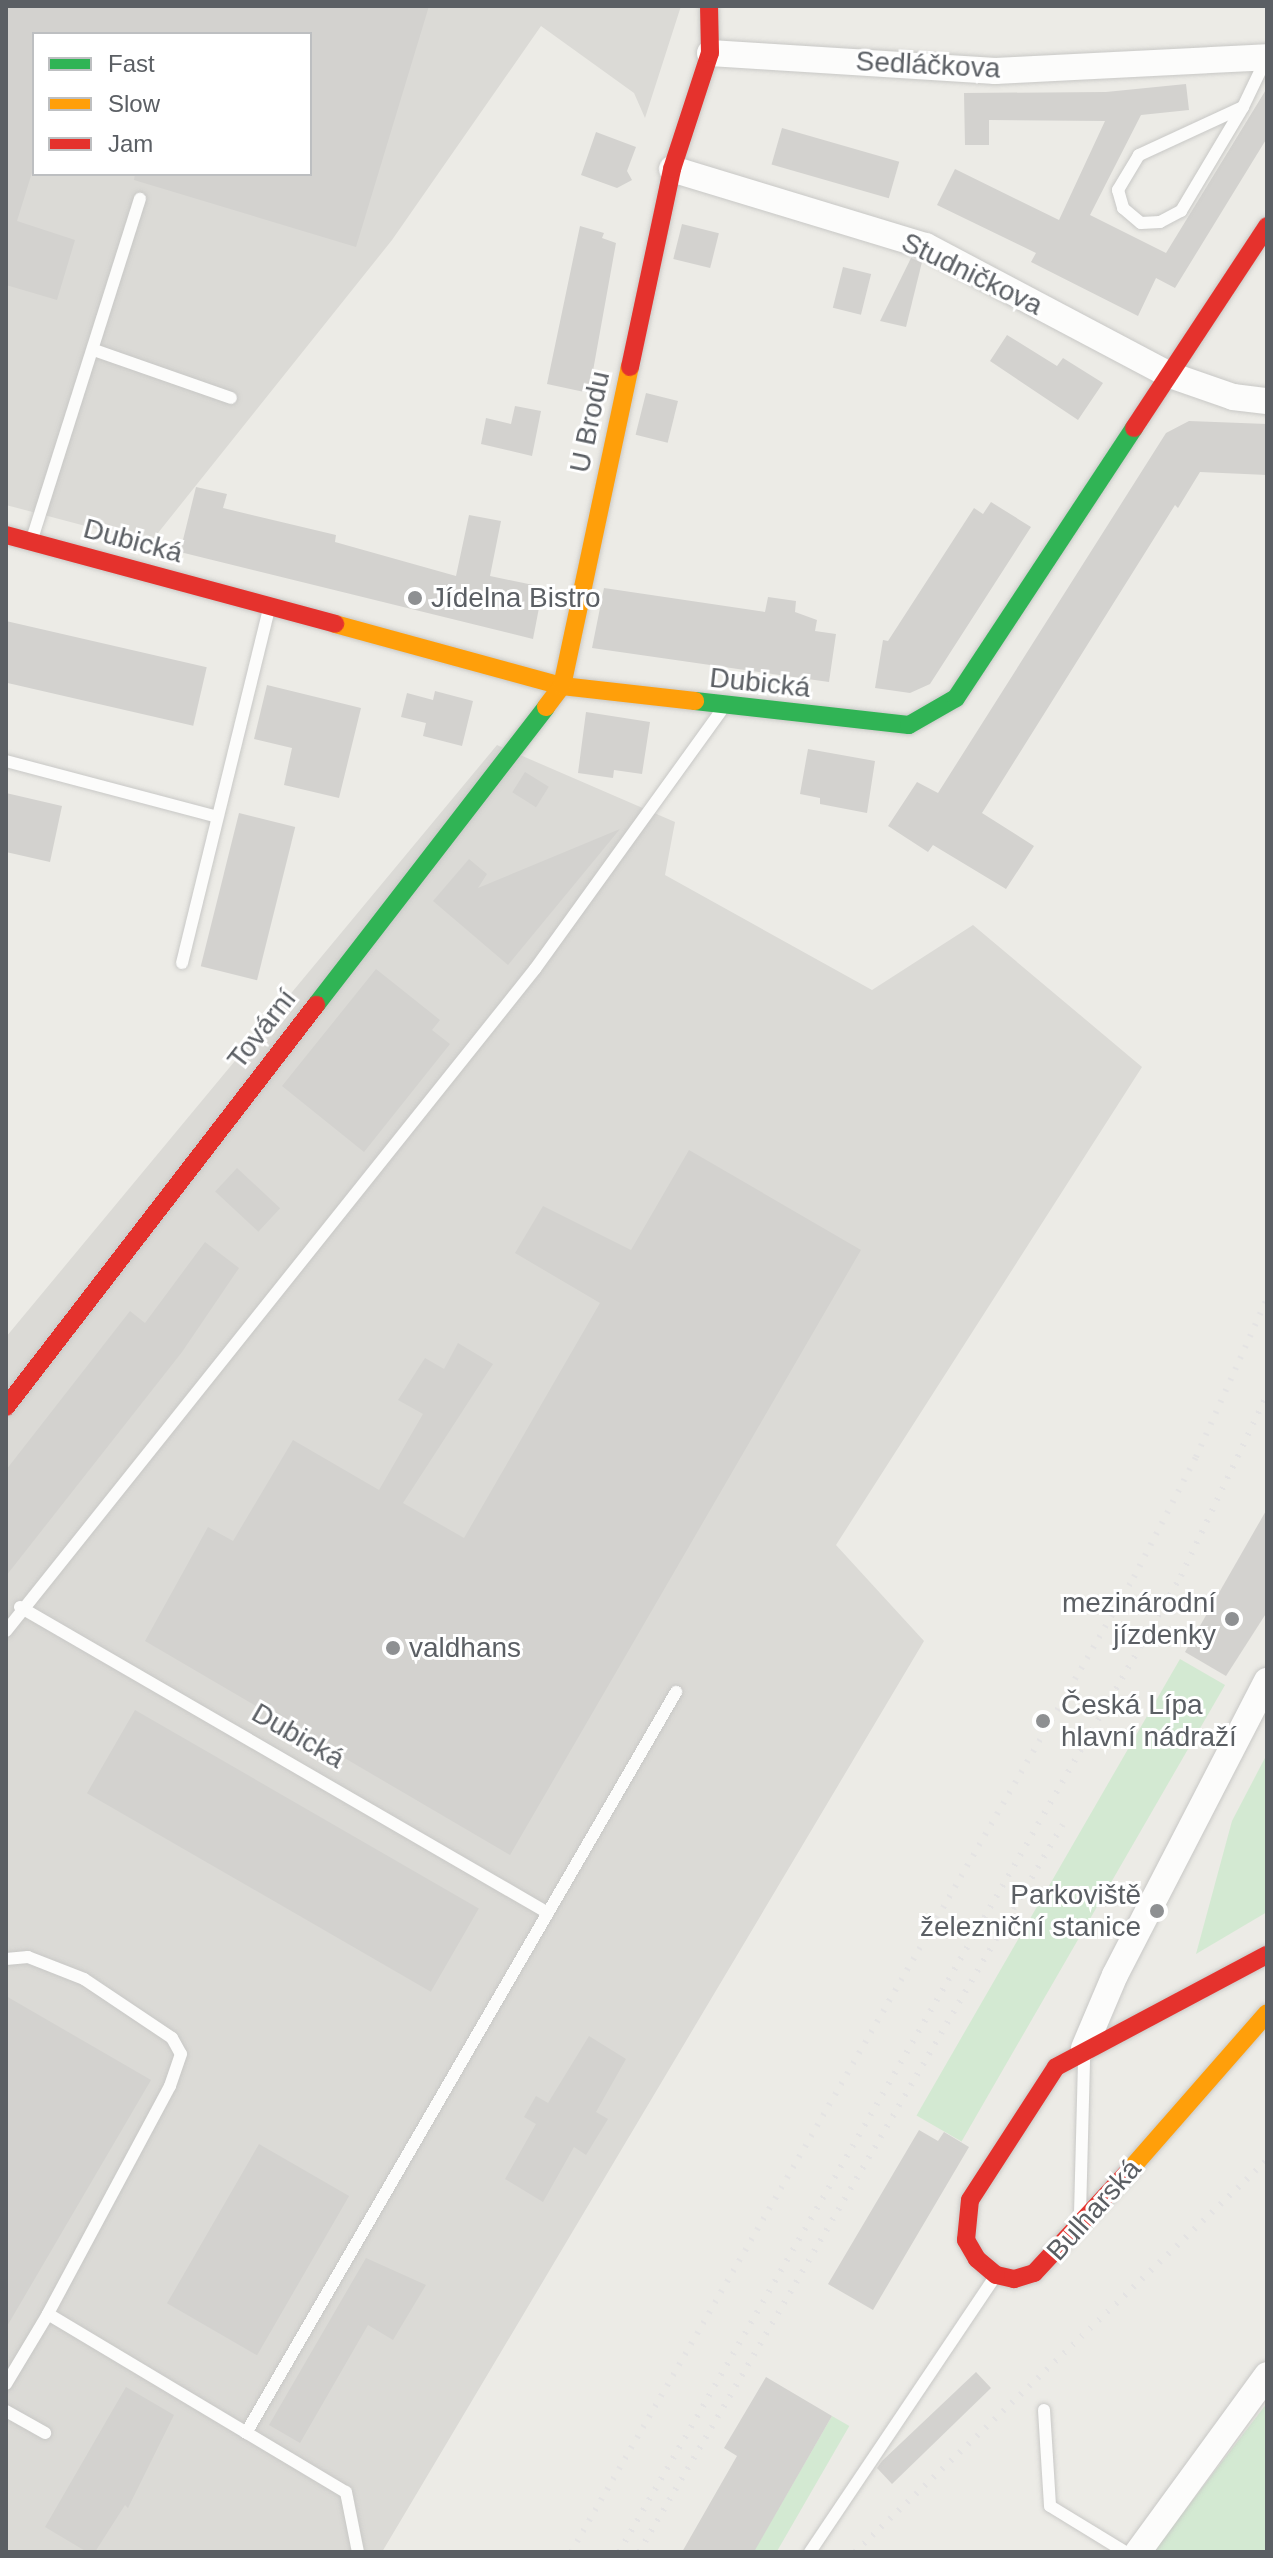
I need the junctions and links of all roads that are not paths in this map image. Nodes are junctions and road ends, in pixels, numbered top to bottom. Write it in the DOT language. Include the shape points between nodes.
graph roads {
  1 [pos="709,6"];
  2 [pos="710,53"];
  3 [pos="1267,57"];
  4 [pos="1243,107"];
  5 [pos="672,169"];
  6 [pos="140,199"];
  7 [pos="1267,226"];
  8 [pos="94,350"];
  9 [pos="1170,375"];
  10 [pos="231,398"];
  11 [pos="1267,401"];
  12 [pos="6,535"];
  13 [pos="31,542"];
  14 [pos="270,607"];
  15 [pos="562,686"];
  16 [pos="722,708"];
  17 [pos="6,761"];
  18 [pos="214,816"];
  19 [pos="182,963"];
  20 [pos="6,1407"];
  21 [pos="20,1607"];
  22 [pos="6,1631"];
  23 [pos="1267,1681"];
  24 [pos="676,1692"];
  25 [pos="548,1913"];
  26 [pos="1267,1955"];
  27 [pos="6,1959"];
  28 [pos="1267,2013"];
  29 [pos="1084,2048"];
  30 [pos="1079,2229"];
  31 [pos="996,2275"];
  32 [pos="48,2314"];
  33 [pos="1267,2375"];
  34 [pos="6,2384"];
  35 [pos="1044,2410"];
  36 [pos="6,2411"];
  37 [pos="45,2433"];
  38 [pos="246,2433"];
  39 [pos="358,2552"];
  40 [pos="810,2552"];
  41 [pos="1125,2552"];
  42 [pos="1138,2552"];
  1 -- 2 [label="street"];
  2 -- 3 [label="street, Sedláčkova" via="995,71"];
  2 -- 5 [label="street"];
  3 -- 4 [label="lane"];
  4 -- 4 [label="lane" via="1181,211 1160,222 1141,223 1123,208 1118,190 1139,155"];
  5 -- 9 [label="street, Studničkova" via="926,246"];
  5 -- 15 [label="street, U Brodu"];
  6 -- 8 [label="lane"];
  7 -- 9 [label="street, Dubická"];
  8 -- 10 [label="lane"];
  8 -- 13 [label="lane"];
  9 -- 11 [label="street, Studničkova" via="1233,397"];
  9 -- 16 [label="street, Dubická" via="956,698 909,725"];
  12 -- 13 [label="street, Dubická"];
  13 -- 14 [label="street, Dubická"];
  14 -- 15 [label="street, Dubická"];
  14 -- 18 [label="lane"];
  15 -- 16 [label="street, Dubická"];
  15 -- 20 [label="street, Tovární"];
  16 -- 21 [label="lane" via="535,969"];
  17 -- 18 [label="lane"];
  18 -- 19 [label="lane"];
  21 -- 22 [label="lane"];
  21 -- 25 [label="lane, Dubická"];
  23 -- 29 [label="street" via="1115,1975"];
  24 -- 25 [label="lane"];
  25 -- 38 [label="lane"];
  26 -- 29 [label="street"];
  27 -- 32 [label="lane" via="28,1957 84,1979 172,2038 181,2054 170,2086"];
  28 -- 30 [label="street, Bulharská"];
  29 -- 30 [label="lane"];
  29 -- 31 [label="street" via="1056,2067 1032,2097 970,2200 966,2240 977,2259"];
  30 -- 31 [label="street, Bulharská" via="1034,2273 1014,2279"];
  31 -- 40 [label="lane"];
  32 -- 34 [label="lane"];
  32 -- 38 [label="lane"];
  33 -- 42 [label="street"];
  35 -- 41 [label="lane" via="1050,2506"];
  36 -- 37 [label="lane"];
  38 -- 39 [label="lane" via="346,2492"];
}
